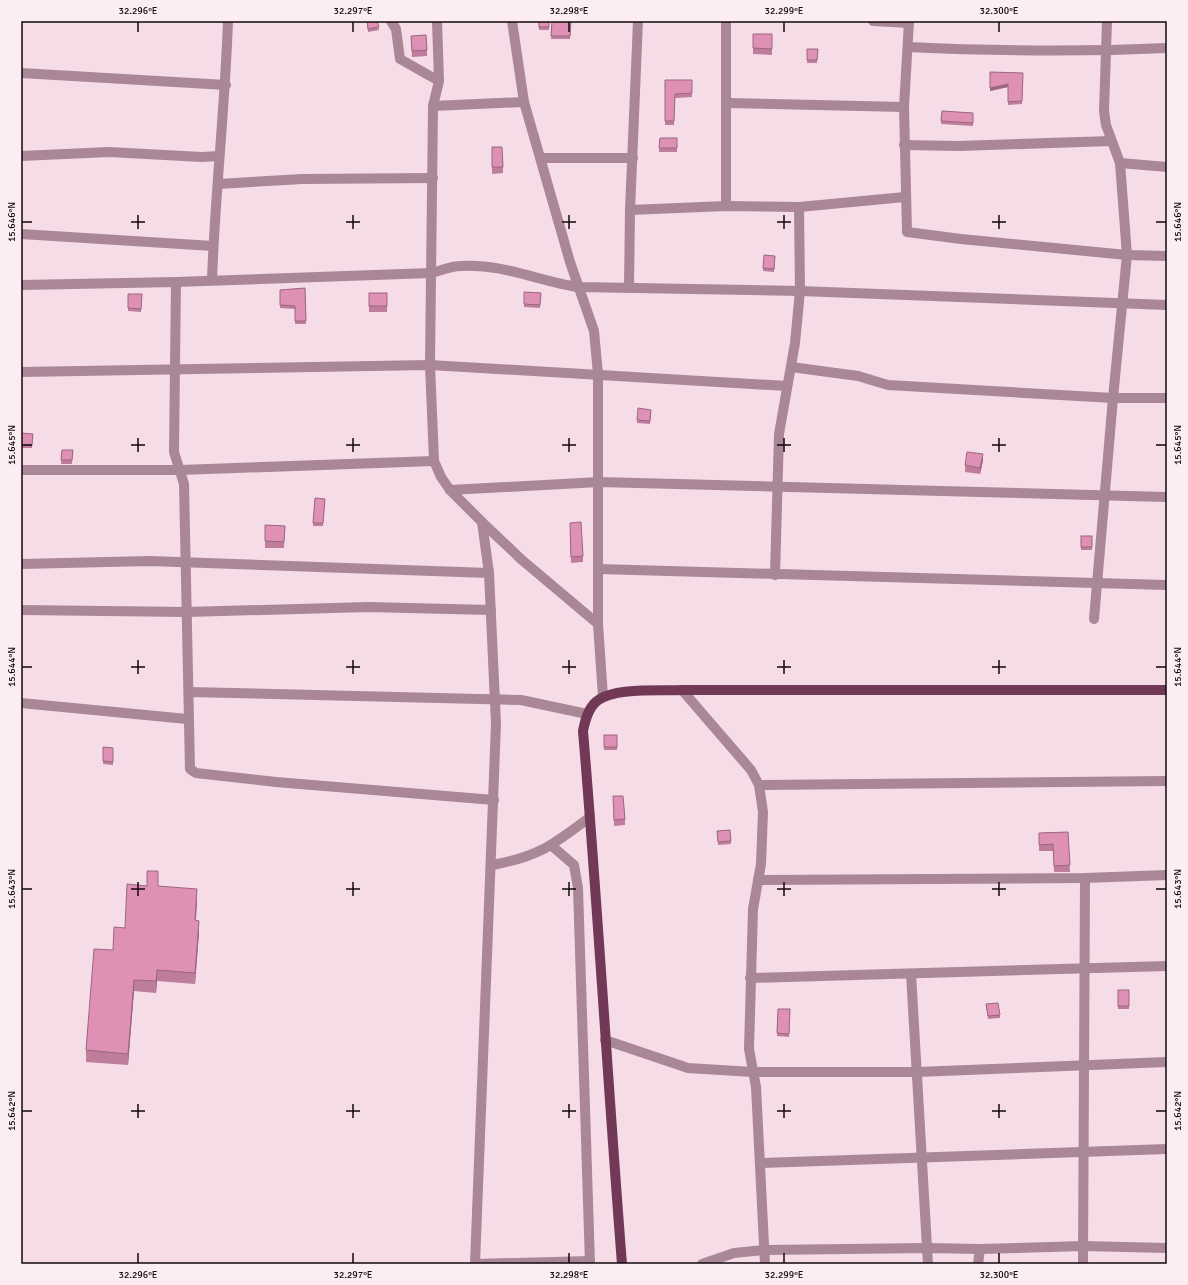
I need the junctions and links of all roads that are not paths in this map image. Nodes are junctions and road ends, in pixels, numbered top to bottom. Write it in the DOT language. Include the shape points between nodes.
graph roads {
  1 [pos="228,21"];
  2 [pos="391,21"];
  3 [pos="437,21"];
  4 [pos="512,21"];
  5 [pos="638,21"];
  6 [pos="726,21"];
  7 [pos="874,21"];
  8 [pos="1107,21"];
  9 [pos="909,22"];
  10 [pos="908,47"];
  11 [pos="1167,48"];
  12 [pos="1106,50"];
  13 [pos="21,73"];
  14 [pos="439,81"];
  15 [pos="226,85"];
  16 [pos="524,102"];
  17 [pos="726,103"];
  18 [pos="433,106"];
  19 [pos="904,107"];
  20 [pos="1111,141"];
  21 [pos="904,145"];
  22 [pos="21,156"];
  23 [pos="220,156"];
  24 [pos="541,158"];
  25 [pos="633,158"];
  26 [pos="1120,163"];
  27 [pos="1167,167"];
  28 [pos="433,178"];
  29 [pos="218,184"];
  30 [pos="905,197"];
  31 [pos="726,206"];
  32 [pos="799,207"];
  33 [pos="630,210"];
  34 [pos="21,234"];
  35 [pos="213,246"];
  36 [pos="1127,255"];
  37 [pos="1167,256"];
  38 [pos="431,273"];
  39 [pos="212,280"];
  40 [pos="176,282"];
  41 [pos="21,285"];
  42 [pos="578,287"];
  43 [pos="629,287"];
  44 [pos="800,291"];
  45 [pos="1123,302"];
  46 [pos="1167,305"];
  47 [pos="430,365"];
  48 [pos="790,367"];
  49 [pos="175,368"];
  50 [pos="21,372"];
  51 [pos="598,374"];
  52 [pos="787,386"];
  53 [pos="1113,398"];
  54 [pos="1167,398"];
  55 [pos="434,461"];
  56 [pos="21,470"];
  57 [pos="180,470"];
  58 [pos="599,482"];
  59 [pos="777,487"];
  60 [pos="450,490"];
  61 [pos="1104,494"];
  62 [pos="1167,497"];
  63 [pos="482,522"];
  64 [pos="184,563"];
  65 [pos="21,564"];
  66 [pos="599,569"];
  67 [pos="489,573"];
  68 [pos="775,575"];
  69 [pos="1098,583"];
  70 [pos="1167,585"];
  71 [pos="21,610"];
  72 [pos="491,610"];
  73 [pos="187,612"];
  74 [pos="1094,619"];
  75 [pos="598,624"];
  76 [pos="682,690"];
  77 [pos="1167,690"];
  78 [pos="189,692"];
  79 [pos="603,697"];
  80 [pos="496,699"];
  81 [pos="21,703"];
  82 [pos="587,714"];
  83 [pos="187,719"];
  84 [pos="1167,781"];
  85 [pos="759,785"];
  86 [pos="494,800"];
  87 [pos="590,817"];
  88 [pos="552,846"];
  89 [pos="492,866"];
  90 [pos="1167,875"];
  91 [pos="1085,878"];
  92 [pos="758,880"];
  93 [pos="1167,966"];
  94 [pos="1083,969"];
  95 [pos="911,974"];
  96 [pos="750,978"];
  97 [pos="605,1040"];
  98 [pos="1167,1062"];
  99 [pos="1083,1065"];
  100 [pos="753,1072"];
  101 [pos="917,1072"];
  102 [pos="1167,1150"];
  103 [pos="1083,1152"];
  104 [pos="922,1158"];
  105 [pos="762,1163"];
  106 [pos="1083,1246"];
  107 [pos="927,1248"];
  108 [pos="1167,1248"];
  109 [pos="980,1249"];
  110 [pos="765,1250"];
  111 [pos="590,1262"];
  112 [pos="475,1264"];
  113 [pos="622,1264"];
  114 [pos="702,1264"];
  115 [pos="765,1264"];
  116 [pos="928,1264"];
  117 [pos="978,1264"];
  118 [pos="1083,1264"];
  1 -- 15 [label="street"];
  2 -- 14 [label="street" via="396,29 400,59"];
  3 -- 14 [label="street"];
  4 -- 16 [label="street"];
  5 -- 25 [label="street"];
  6 -- 17 [label="street"];
  7 -- 9 [label="street"];
  8 -- 12 [label="street"];
  9 -- 10 [label="street"];
  10 -- 12 [label="street" via="993,51"];
  10 -- 19 [label="street"];
  11 -- 12 [label="street"];
  12 -- 20 [label="street" via="1104,111"];
  13 -- 15 [label="street"];
  14 -- 18 [label="street"];
  15 -- 23 [label="street"];
  16 -- 18 [label="street"];
  16 -- 24 [label="street"];
  17 -- 19 [label="street"];
  17 -- 31 [label="street"];
  18 -- 28 [label="street"];
  19 -- 21 [label="street"];
  20 -- 21 [label="street" via="959,146"];
  20 -- 26 [label="street"];
  21 -- 30 [label="street"];
  22 -- 23 [label="street" via="109,152"];
  23 -- 29 [label="street"];
  24 -- 25 [label="street"];
  24 -- 42 [label="street"];
  25 -- 33 [label="street"];
  26 -- 27 [label="street"];
  26 -- 36 [label="street"];
  28 -- 29 [label="street" via="302,179"];
  28 -- 38 [label="street"];
  29 -- 35 [label="street"];
  30 -- 32 [label="street"];
  30 -- 36 [label="street" via="906,230 910,234"];
  31 -- 32 [label="street"];
  31 -- 33 [label="street"];
  32 -- 44 [label="street"];
  33 -- 43 [label="street"];
  34 -- 35 [label="street"];
  35 -- 39 [label="street"];
  36 -- 37 [label="street"];
  36 -- 45 [label="street"];
  38 -- 39 [label="street"];
  38 -- 42 [label="street" via="459,266 488,266"];
  38 -- 47 [label="street"];
  39 -- 40 [label="street"];
  40 -- 41 [label="street"];
  40 -- 49 [label="street"];
  42 -- 43 [label="street"];
  42 -- 51 [label="street" via="594,331"];
  43 -- 44 [label="street"];
  44 -- 45 [label="street"];
  44 -- 48 [label="street"];
  45 -- 46 [label="street"];
  45 -- 53 [label="street"];
  47 -- 49 [label="street"];
  47 -- 51 [label="street"];
  47 -- 55 [label="street"];
  48 -- 52 [label="street"];
  48 -- 53 [label="street" via="858,376 888,385"];
  49 -- 50 [label="street"];
  49 -- 57 [label="street" via="174,452"];
  51 -- 52 [label="street"];
  51 -- 58 [label="street"];
  52 -- 59 [label="street" via="779,434"];
  53 -- 54 [label="street"];
  53 -- 61 [label="street"];
  55 -- 57 [label="street"];
  55 -- 60 [label="street"];
  56 -- 57 [label="street"];
  57 -- 64 [label="street" via="184,484"];
  58 -- 59 [label="street"];
  58 -- 60 [label="street"];
  58 -- 66 [label="street"];
  59 -- 61 [label="street"];
  59 -- 68 [label="street"];
  60 -- 63 [label="street"];
  61 -- 62 [label="street"];
  61 -- 69 [label="street"];
  63 -- 67 [label="street"];
  63 -- 75 [label="street"];
  64 -- 65 [label="street" via="150,561"];
  64 -- 67 [label="street"];
  64 -- 73 [label="street"];
  66 -- 68 [label="street"];
  66 -- 75 [label="street"];
  67 -- 72 [label="street"];
  68 -- 69 [label="street"];
  69 -- 70 [label="street"];
  69 -- 74 [label="street"];
  71 -- 73 [label="street"];
  72 -- 73 [label="street" via="368,607"];
  72 -- 80 [label="street"];
  73 -- 78 [label="street"];
  75 -- 79 [label="street"];
  76 -- 77 [label="main road"];
  76 -- 79 [label="main road" via="620,692"];
  76 -- 85 [label="street" via="751,770"];
  78 -- 80 [label="street"];
  78 -- 83 [label="street"];
  79 -- 82 [label="main road" via="596,701"];
  80 -- 82 [label="street" via="540,704"];
  80 -- 86 [label="street"];
  81 -- 83 [label="street"];
  82 -- 87 [label="main road" via="583,732"];
  83 -- 86 [label="street" via="189,766 192,772 276,782"];
  84 -- 85 [label="street"];
  85 -- 92 [label="street" via="763,812 762,853"];
  86 -- 89 [label="street"];
  87 -- 88 [label="street"];
  87 -- 97 [label="main road"];
  88 -- 89 [label="street" via="532,856"];
  88 -- 111 [label="street" via="574,866 578,888"];
  89 -- 112 [label="street"];
  90 -- 91 [label="street"];
  91 -- 92 [label="street"];
  91 -- 94 [label="street"];
  92 -- 96 [label="street" via="753,909"];
  93 -- 94 [label="street"];
  94 -- 95 [label="street"];
  94 -- 99 [label="street"];
  95 -- 96 [label="street"];
  95 -- 101 [label="street"];
  96 -- 100 [label="street" via="749,1049"];
  97 -- 100 [label="street" via="688,1068"];
  97 -- 113 [label="main road"];
  98 -- 99 [label="street"];
  99 -- 101 [label="street"];
  99 -- 103 [label="street"];
  100 -- 101 [label="street"];
  100 -- 105 [label="street"];
  101 -- 104 [label="street"];
  102 -- 103 [label="street"];
  103 -- 104 [label="street"];
  103 -- 106 [label="street"];
  104 -- 105 [label="street"];
  104 -- 107 [label="street"];
  105 -- 110 [label="street"];
  106 -- 108 [label="street"];
  106 -- 109 [label="street"];
  106 -- 118 [label="street"];
  107 -- 109 [label="street"];
  107 -- 110 [label="street"];
  107 -- 116 [label="street"];
  109 -- 117 [label="street"];
  110 -- 114 [label="street" via="734,1253"];
  110 -- 115 [label="street"];
  111 -- 112 [label="street"];
}
